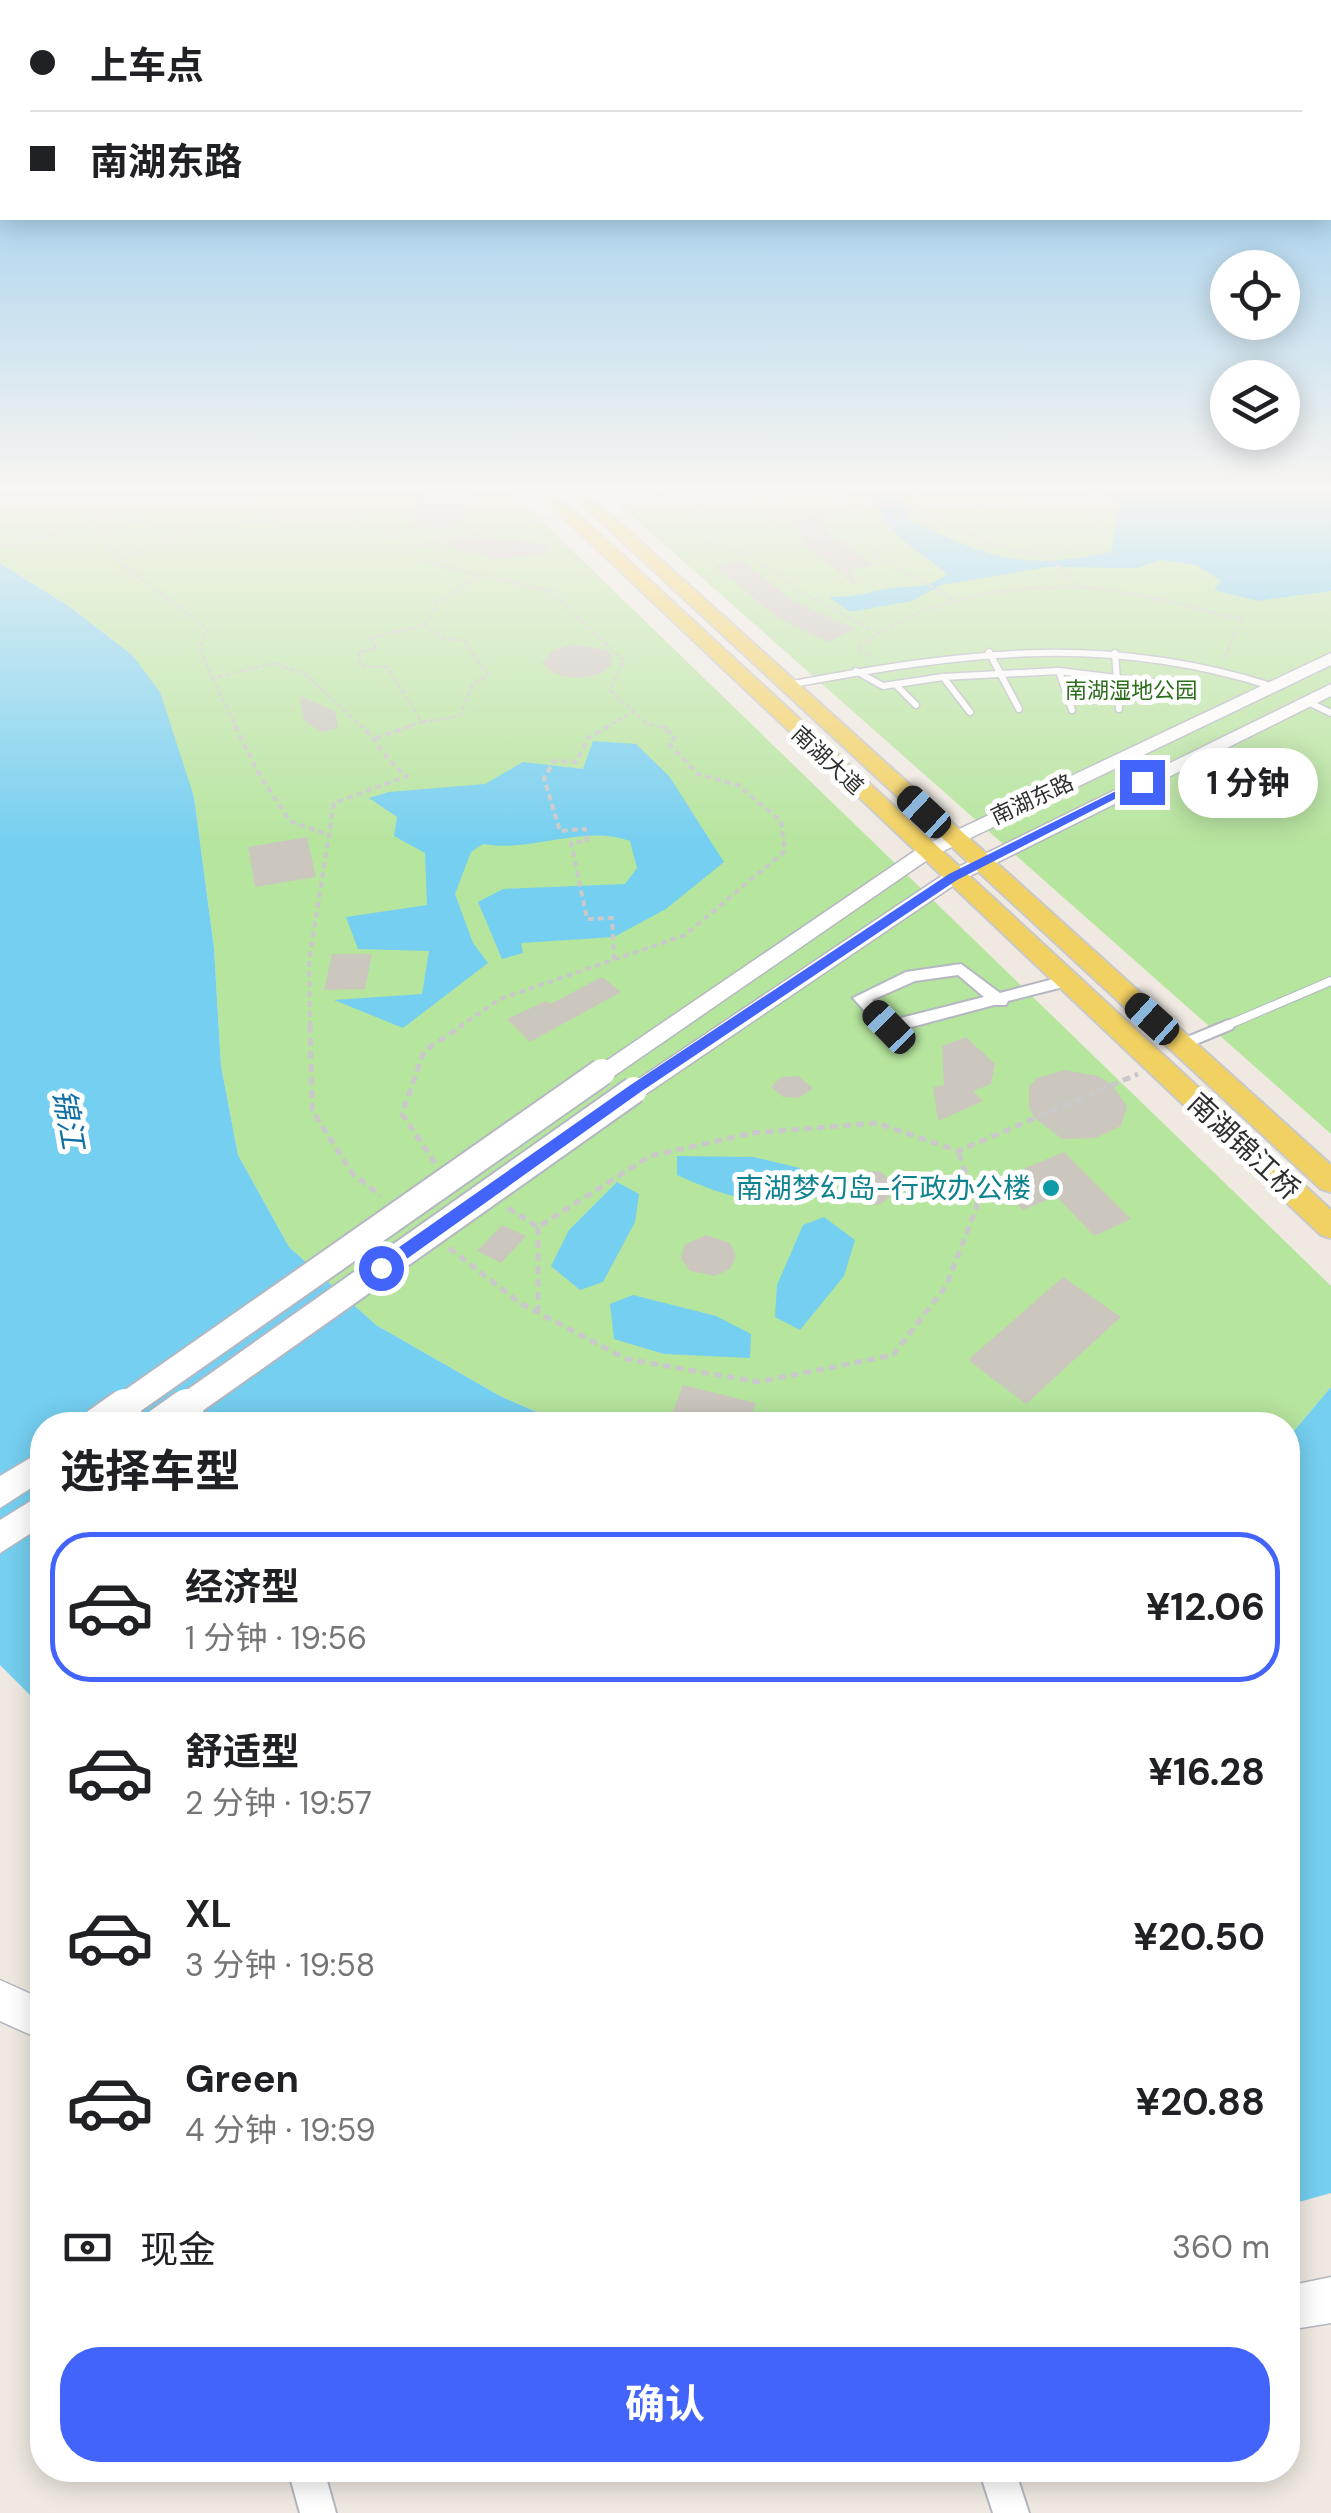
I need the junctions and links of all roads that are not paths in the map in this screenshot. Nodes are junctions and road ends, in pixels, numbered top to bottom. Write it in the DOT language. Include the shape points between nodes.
graph roads {
  1 [pos="687,610"];
  2 [pos="701,610"];
  3 [pos="988,652"];
  4 [pos="1115,653"];
  5 [pos="1331,658"];
  6 [pos="856,671"];
  7 [pos="1060,671"];
  8 [pos="1000,673"];
  9 [pos="1117,675"];
  10 [pos="943,678"];
  11 [pos="786,686"];
  12 [pos="897,686"];
  13 [pos="1182,686"];
  14 [pos="1271,686"];
  15 [pos="1331,689"];
  16 [pos="1306,701"];
  17 [pos="916,704"];
  18 [pos="1019,709"];
  19 [pos="1119,709"];
  20 [pos="1072,710"];
  21 [pos="970,712"];
  22 [pos="1331,713"];
  23 [pos="951,838"];
  24 [pos="926,852"];
  25 [pos="979,864"];
  26 [pos="953,877"];
  27 [pos="1065,981"];
  28 [pos="1331,981"];
  29 [pos="1000,1002"];
  30 [pos="1180,1045"];
  31 [pos="1156,1066"];
  32 [pos="1331,1182"];
  33 [pos="1331,1227"];
  34 [pos="117,1412"];
  35 [pos="178,1412"];
  36 [pos="30,1473"];
  37 [pos="0,1494"];
  38 [pos="30,1517"];
  39 [pos="0,1538"];
  40 [pos="0,2000"];
  41 [pos="30,2014"];
  42 [pos="1331,2300"];
  43 [pos="1300,2306"];
  44 [pos="309,2482"];
  45 [pos="1002,2482"];
  46 [pos="318,2513"];
  47 [pos="1011,2513"];
  1 -- 24 [label="main road, 南湖大道"];
  2 -- 11 [label="main road, 南湖大道"];
  3 -- 4 [label="lane"];
  3 -- 6 [label="lane"];
  3 -- 8 [label="lane"];
  4 -- 9 [label="lane"];
  4 -- 14 [label="lane" via="1220,668"];
  5 -- 14 [label="main road, 南湖东路"];
  6 -- 11 [label="lane"];
  6 -- 12 [label="lane" via="871,683"];
  7 -- 8 [label="lane"];
  7 -- 9 [label="lane"];
  7 -- 20 [label="lane"];
  8 -- 10 [label="lane"];
  8 -- 18 [label="lane"];
  9 -- 13 [label="lane"];
  9 -- 19 [label="lane"];
  10 -- 12 [label="lane"];
  10 -- 21 [label="lane"];
  11 -- 23 [label="main road, 南湖大道"];
  12 -- 17 [label="lane"];
  14 -- 23 [label="main road, 南湖东路"];
  15 -- 16 [label="main road, 南湖东路"];
  16 -- 22 [label="lane"];
  16 -- 25 [label="main road, 南湖东路"];
  23 -- 24 [label="main road, 南湖东路"];
  23 -- 25 [label="main road, 南湖大道"];
  24 -- 26 [label="main road, 南湖大道"];
  24 -- 34 [label="main road, 南湖东路, bridge"];
  25 -- 26 [label="main road, 南湖东路"];
  25 -- 30 [label="main road, 南湖大道"];
  26 -- 27 [label="main road, 南湖大道"];
  26 -- 35 [label="main road, 南湖东路, bridge" via="634,1090"];
  27 -- 29 [label="street"];
  27 -- 31 [label="main road, 南湖大道"];
  28 -- 30 [label="lane"];
  29 -- 29 [label="street" via="889,1027 861,998 912,976 960,969"];
  30 -- 32 [label="main road, 南湖锦江桥"];
  31 -- 33 [label="main road, 南湖锦江桥"];
  36 -- 37 [label="main road"];
  38 -- 39 [label="main road"];
  40 -- 41 [label="main road"];
  42 -- 43 [label="main road"];
  44 -- 46 [label="street"];
  45 -- 47 [label="street"];
}
